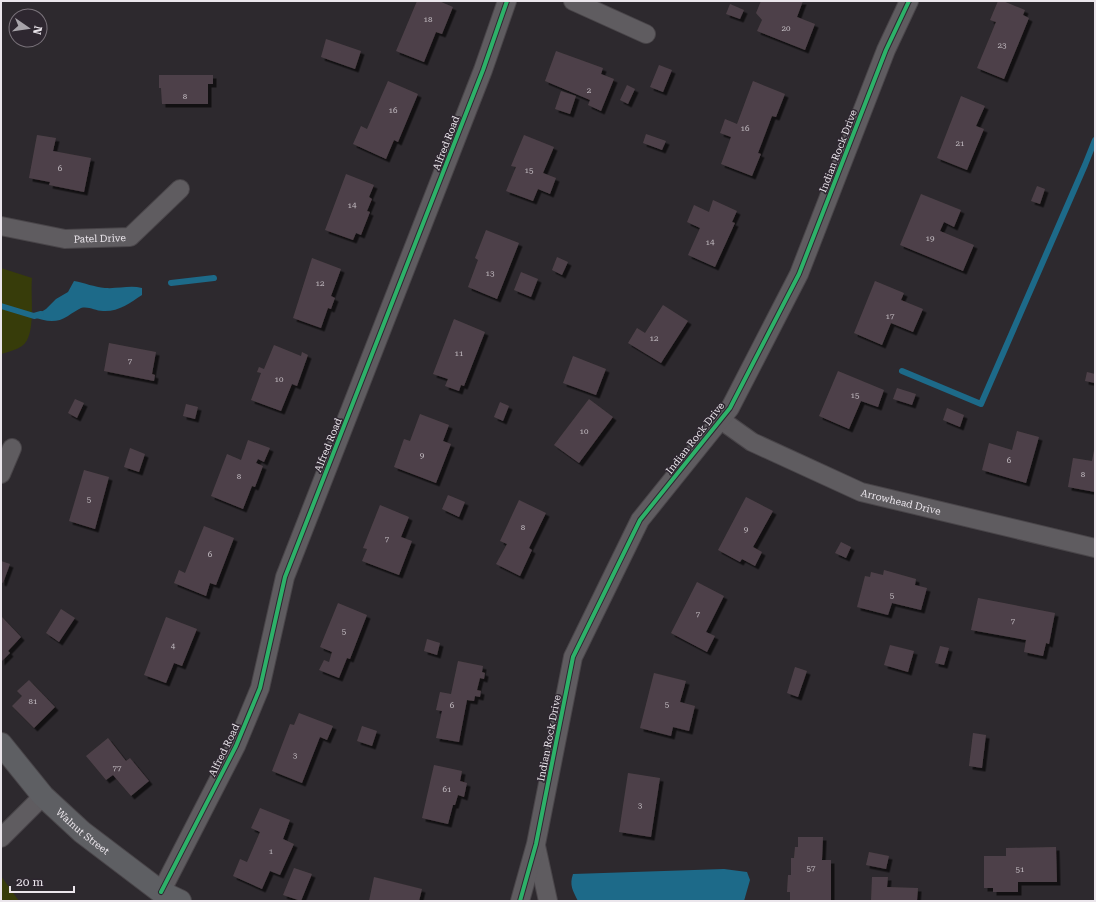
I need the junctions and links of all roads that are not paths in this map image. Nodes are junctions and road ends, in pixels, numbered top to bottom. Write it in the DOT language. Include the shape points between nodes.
graph roads {
  1 [pos="507,1"];
  2 [pos="573,1"];
  3 [pos="909,1"];
  4 [pos="646,34"];
  5 [pos="180,189"];
  6 [pos="1,226"];
  7 [pos="721,420"];
  8 [pos="12,448"];
  9 [pos="1,474"];
  10 [pos="1095,548"];
  11 [pos="1,744"];
  12 [pos="43,796"];
  13 [pos="1,838"];
  14 [pos="536,844"];
  15 [pos="170,896"];
  16 [pos="520,901"];
  17 [pos="548,901"];
  1 -- 15 [label="street, Alfred Road" via="483,70 285,577 260,688"];
  2 -- 4 [label="street"];
  3 -- 7 [label="street, Indian Rock Drive" via="886,50 799,274 730,408"];
  5 -- 6 [label="street, Patel Drive" via="130,237 65,239"];
  7 -- 10 [label="street, Arrowhead Drive" via="752,442 861,492"];
  7 -- 14 [label="street, Indian Rock Drive" via="640,520 573,657"];
  8 -- 9 [label="street"];
  11 -- 12 [label="main road, Walnut Street"];
  12 -- 13 [label="street"];
  12 -- 15 [label="main road, Walnut Street" via="82,832"];
  14 -- 16 [label="street, Indian Rock Drive"];
  14 -- 17 [label="street"];
}
